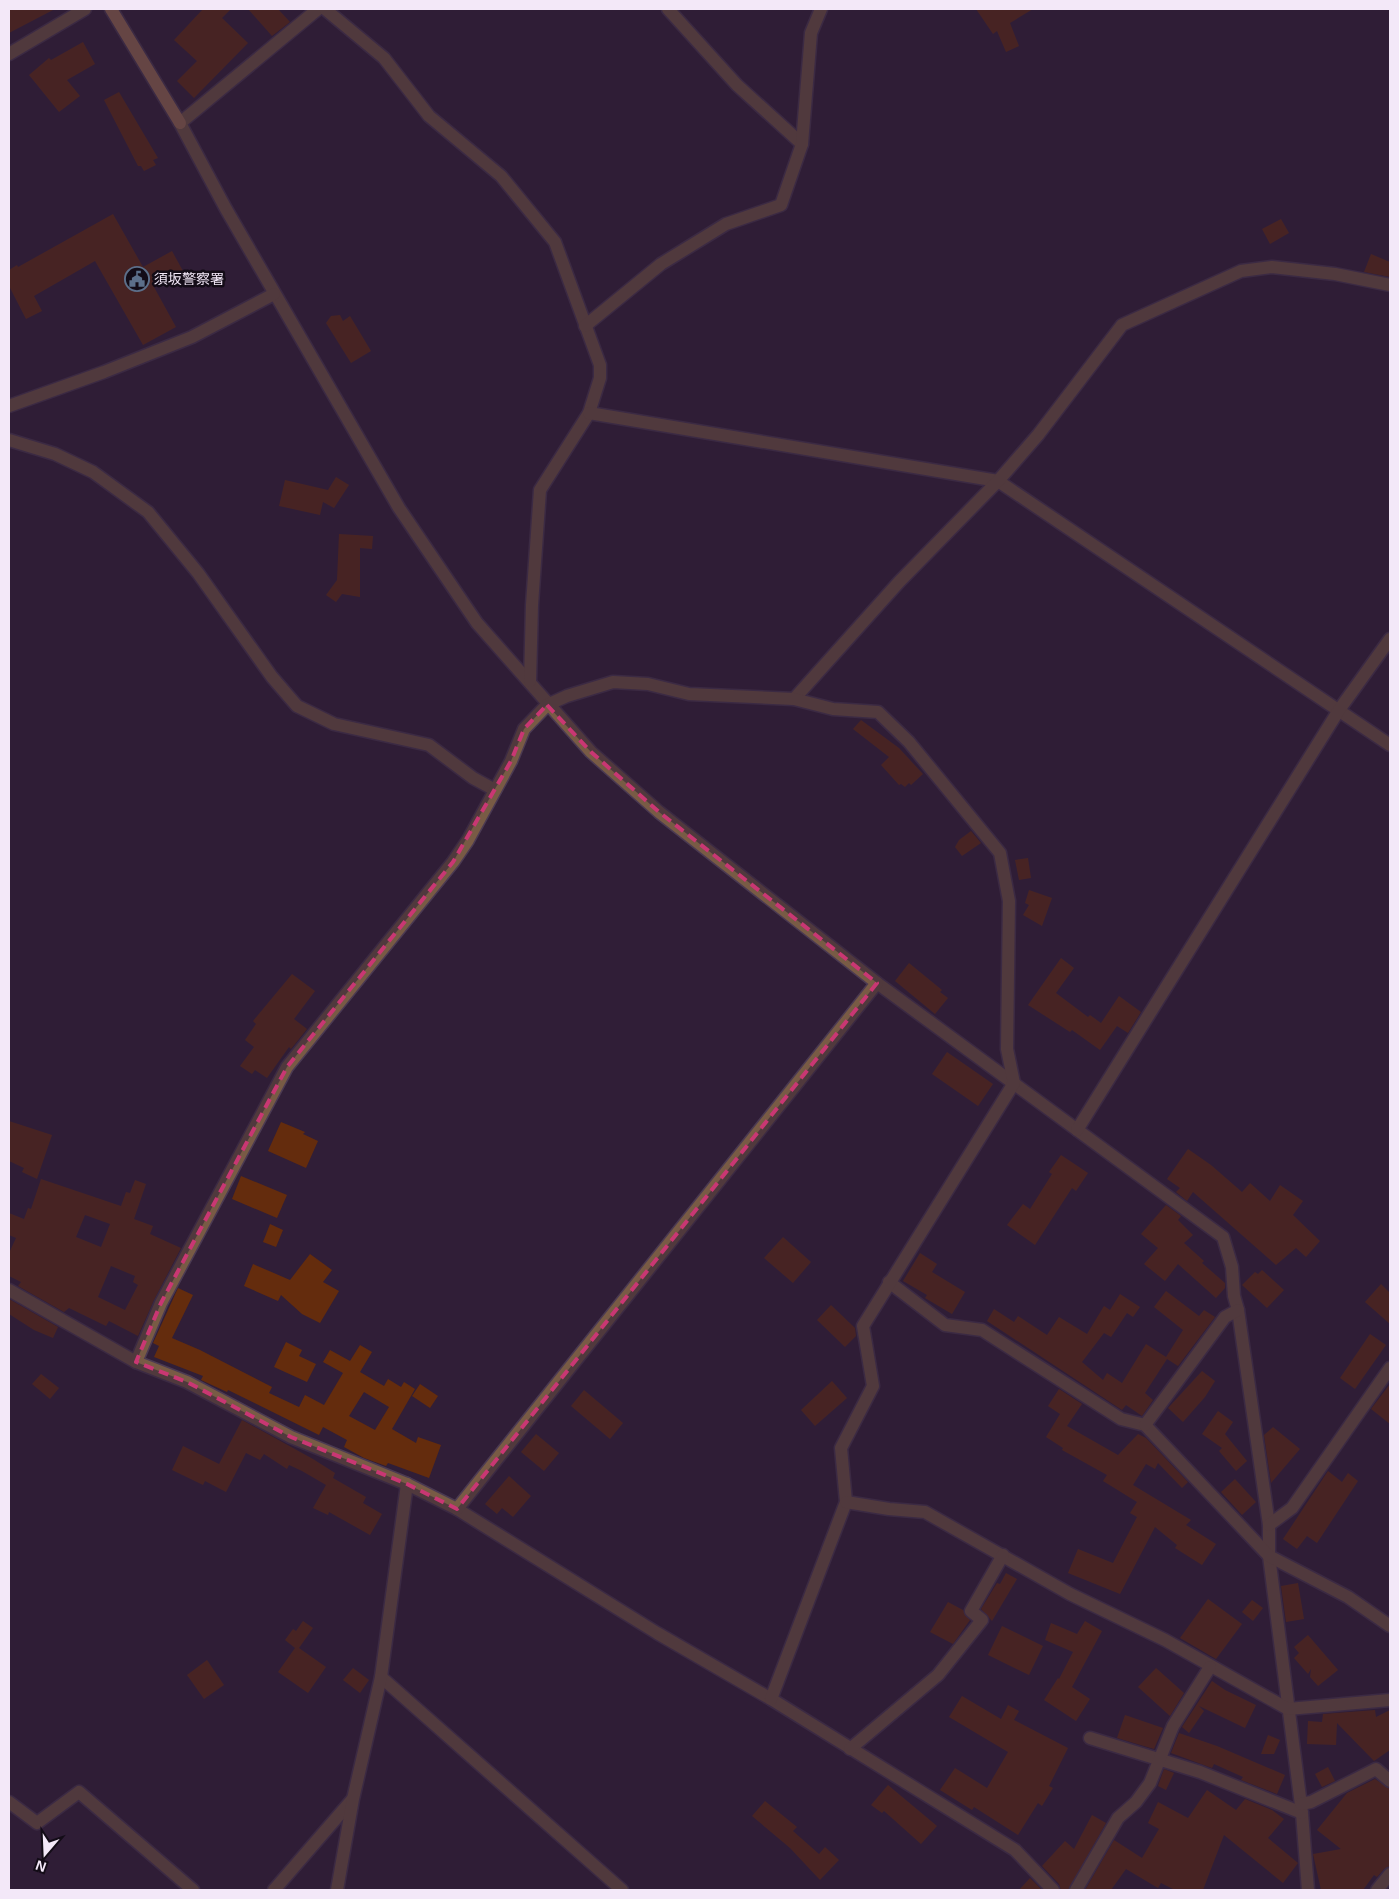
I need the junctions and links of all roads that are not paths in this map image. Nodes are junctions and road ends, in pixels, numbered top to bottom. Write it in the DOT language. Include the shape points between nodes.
graph roads {
  1 [pos="85,9"];
  2 [pos="111,9"];
  3 [pos="318,9"];
  4 [pos="325,9"];
  5 [pos="668,9"];
  6 [pos="821,9"];
  7 [pos="9,52"];
  8 [pos="180,123"];
  9 [pos="802,144"];
  10 [pos="1390,285"];
  11 [pos="274,294"];
  12 [pos="585,326"];
  13 [pos="9,406"];
  14 [pos="589,413"];
  15 [pos="9,440"];
  16 [pos="998,481"];
  17 [pos="1390,638"];
  18 [pos="530,681"];
  19 [pos="794,699"];
  20 [pos="547,704"];
  21 [pos="1339,710"];
  22 [pos="1390,745"];
  23 [pos="495,790"];
  24 [pos="877,983"];
  25 [pos="1014,1083"];
  26 [pos="1077,1130"];
  27 [pos="889,1282"];
  28 [pos="9,1290"];
  29 [pos="1238,1310"];
  30 [pos="136,1362"];
  31 [pos="1390,1368"];
  32 [pos="1145,1425"];
  33 [pos="407,1484"];
  34 [pos="846,1502"];
  35 [pos="457,1509"];
  36 [pos="1269,1525"];
  37 [pos="1004,1555"];
  38 [pos="1270,1556"];
  39 [pos="1390,1626"];
  40 [pos="1210,1667"];
  41 [pos="381,1677"];
  42 [pos="772,1699"];
  43 [pos="1390,1700"];
  44 [pos="1288,1709"];
  45 [pos="1090,1738"];
  46 [pos="850,1749"];
  47 [pos="1159,1761"];
  48 [pos="1390,1781"];
  49 [pos="353,1799"];
  50 [pos="9,1802"];
  51 [pos="1302,1808"];
  52 [pos="1390,1874"];
  53 [pos="193,1890"];
  54 [pos="274,1890"];
  55 [pos="337,1890"];
  56 [pos="622,1890"];
  57 [pos="1053,1890"];
  58 [pos="1076,1890"];
  59 [pos="1308,1890"];
  60 [pos="1377,1890"];
  1 -- 7 [label="street"];
  2 -- 8 [label="street"];
  3 -- 8 [label="street"];
  4 -- 12 [label="street" via="384,58 429,116 501,176 555,242"];
  5 -- 9 [label="street" via="737,85"];
  6 -- 9 [label="street" via="811,33"];
  8 -- 11 [label="street"];
  9 -- 12 [label="street" via="781,205 726,224 685,249 661,264"];
  10 -- 16 [label="street" via="1336,274 1272,267 1241,271 1122,325 1038,435"];
  11 -- 13 [label="street" via="192,337"];
  11 -- 18 [label="street" via="399,508 477,624"];
  12 -- 14 [label="street" via="600,372"];
  14 -- 16 [label="street"];
  14 -- 18 [label="street" via="540,490"];
  15 -- 23 [label="street" via="55,454 93,472 148,512 297,706 334,724 429,745"];
  16 -- 19 [label="street" via="899,582"];
  16 -- 21 [label="street"];
  17 -- 21 [label="street"];
  18 -- 20 [label="street"];
  19 -- 20 [label="street" via="689,694 648,684 613,682"];
  19 -- 25 [label="street" via="833,709 878,712 909,742 1000,853 1009,901 1007,1049"];
  20 -- 23 [label="street" via="524,729"];
  20 -- 24 [label="street" via="591,752 659,812"];
  21 -- 22 [label="street"];
  21 -- 26 [label="street"];
  23 -- 30 [label="street" via="452,862 287,1067 161,1303"];
  24 -- 25 [label="street"];
  24 -- 35 [label="street"];
  25 -- 26 [label="street"];
  25 -- 27 [label="street"];
  26 -- 29 [label="street" via="1223,1237 1232,1267"];
  27 -- 32 [label="street" via="945,1324 982,1330 1121,1419"];
  27 -- 34 [label="street" via="862,1326 873,1386 841,1448"];
  28 -- 30 [label="street"];
  29 -- 32 [label="street" via="1225,1317"];
  29 -- 36 [label="street"];
  30 -- 33 [label="street" via="187,1382 291,1437"];
  31 -- 36 [label="street" via="1292,1508"];
  32 -- 38 [label="street"];
  33 -- 35 [label="street"];
  33 -- 41 [label="street"];
  34 -- 37 [label="street" via="924,1512"];
  34 -- 42 [label="street"];
  35 -- 42 [label="street" via="657,1633"];
  36 -- 38 [label="street"];
  37 -- 40 [label="street" via="1070,1594 1165,1640"];
  37 -- 46 [label="street" via="971,1611 982,1620 938,1675"];
  38 -- 39 [label="street" via="1348,1597"];
  38 -- 44 [label="street"];
  40 -- 44 [label="street"];
  40 -- 47 [label="street" via="1173,1726"];
  41 -- 49 [label="street"];
  41 -- 56 [label="street"];
  42 -- 46 [label="street"];
  43 -- 44 [label="street"];
  44 -- 51 [label="street"];
  45 -- 47 [label="street"];
  46 -- 57 [label="street" via="1015,1850"];
  47 -- 51 [label="street"];
  47 -- 58 [label="street" via="1150,1783 1118,1818"];
  48 -- 51 [label="street" via="1376,1769"];
  49 -- 54 [label="street"];
  49 -- 55 [label="street"];
  50 -- 53 [label="street" via="37,1823 79,1792"];
  51 -- 59 [label="street"];
  52 -- 60 [label="street"];
}
